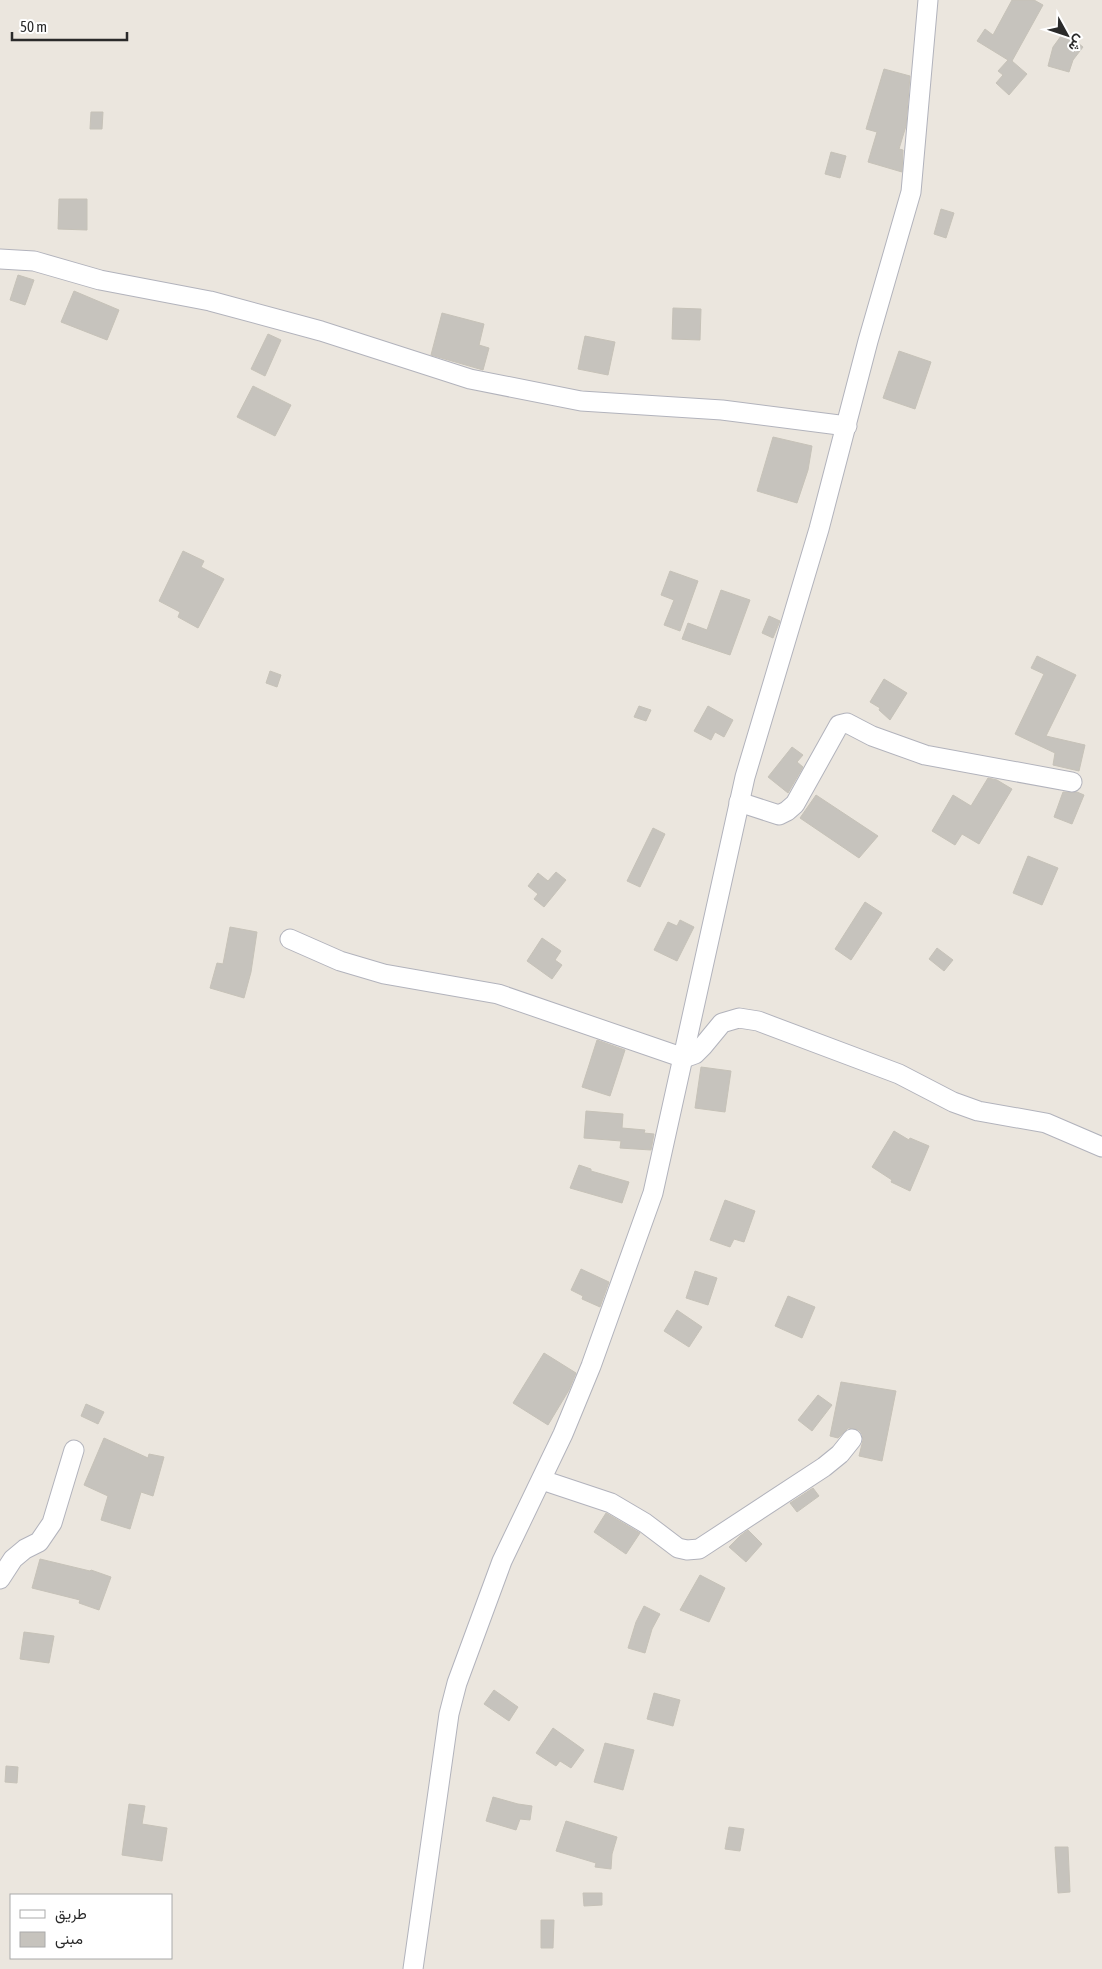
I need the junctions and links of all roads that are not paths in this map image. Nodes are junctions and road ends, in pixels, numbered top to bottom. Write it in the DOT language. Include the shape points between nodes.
graph roads {
  1 [pos="928,0"];
  2 [pos="0,259"];
  3 [pos="847,426"];
  4 [pos="1072,782"];
  5 [pos="739,802"];
  6 [pos="290,939"];
  7 [pos="684,1058"];
  8 [pos="1102,1146"];
  9 [pos="852,1439"];
  10 [pos="74,1450"];
  11 [pos="542,1480"];
  12 [pos="0,1579"];
  13 [pos="413,1969"];
  1 -- 3 [label="street" via="911,192"];
  2 -- 3 [label="street" via="34,261 100,280 210,301 320,331 470,379 581,401 722,410"];
  3 -- 5 [label="street"];
  4 -- 5 [label="street" via="926,755 872,736 847,723 839,725 795,804 787,811 779,815"];
  5 -- 7 [label="street"];
  6 -- 7 [label="street" via="340,961 384,974 498,994"];
  7 -- 8 [label="street" via="695,1054 722,1023 738,1018 758,1021 900,1074 961,1105 1046,1123"];
  7 -- 11 [label="street" via="653,1193 590,1366"];
  9 -- 11 [label="street" via="824,1466 699,1549 678,1548 611,1502"];
  10 -- 12 [label="street" via="47,1533 13,1559"];
  11 -- 13 [label="street" via="502,1561 457,1683 449,1714"];
}
